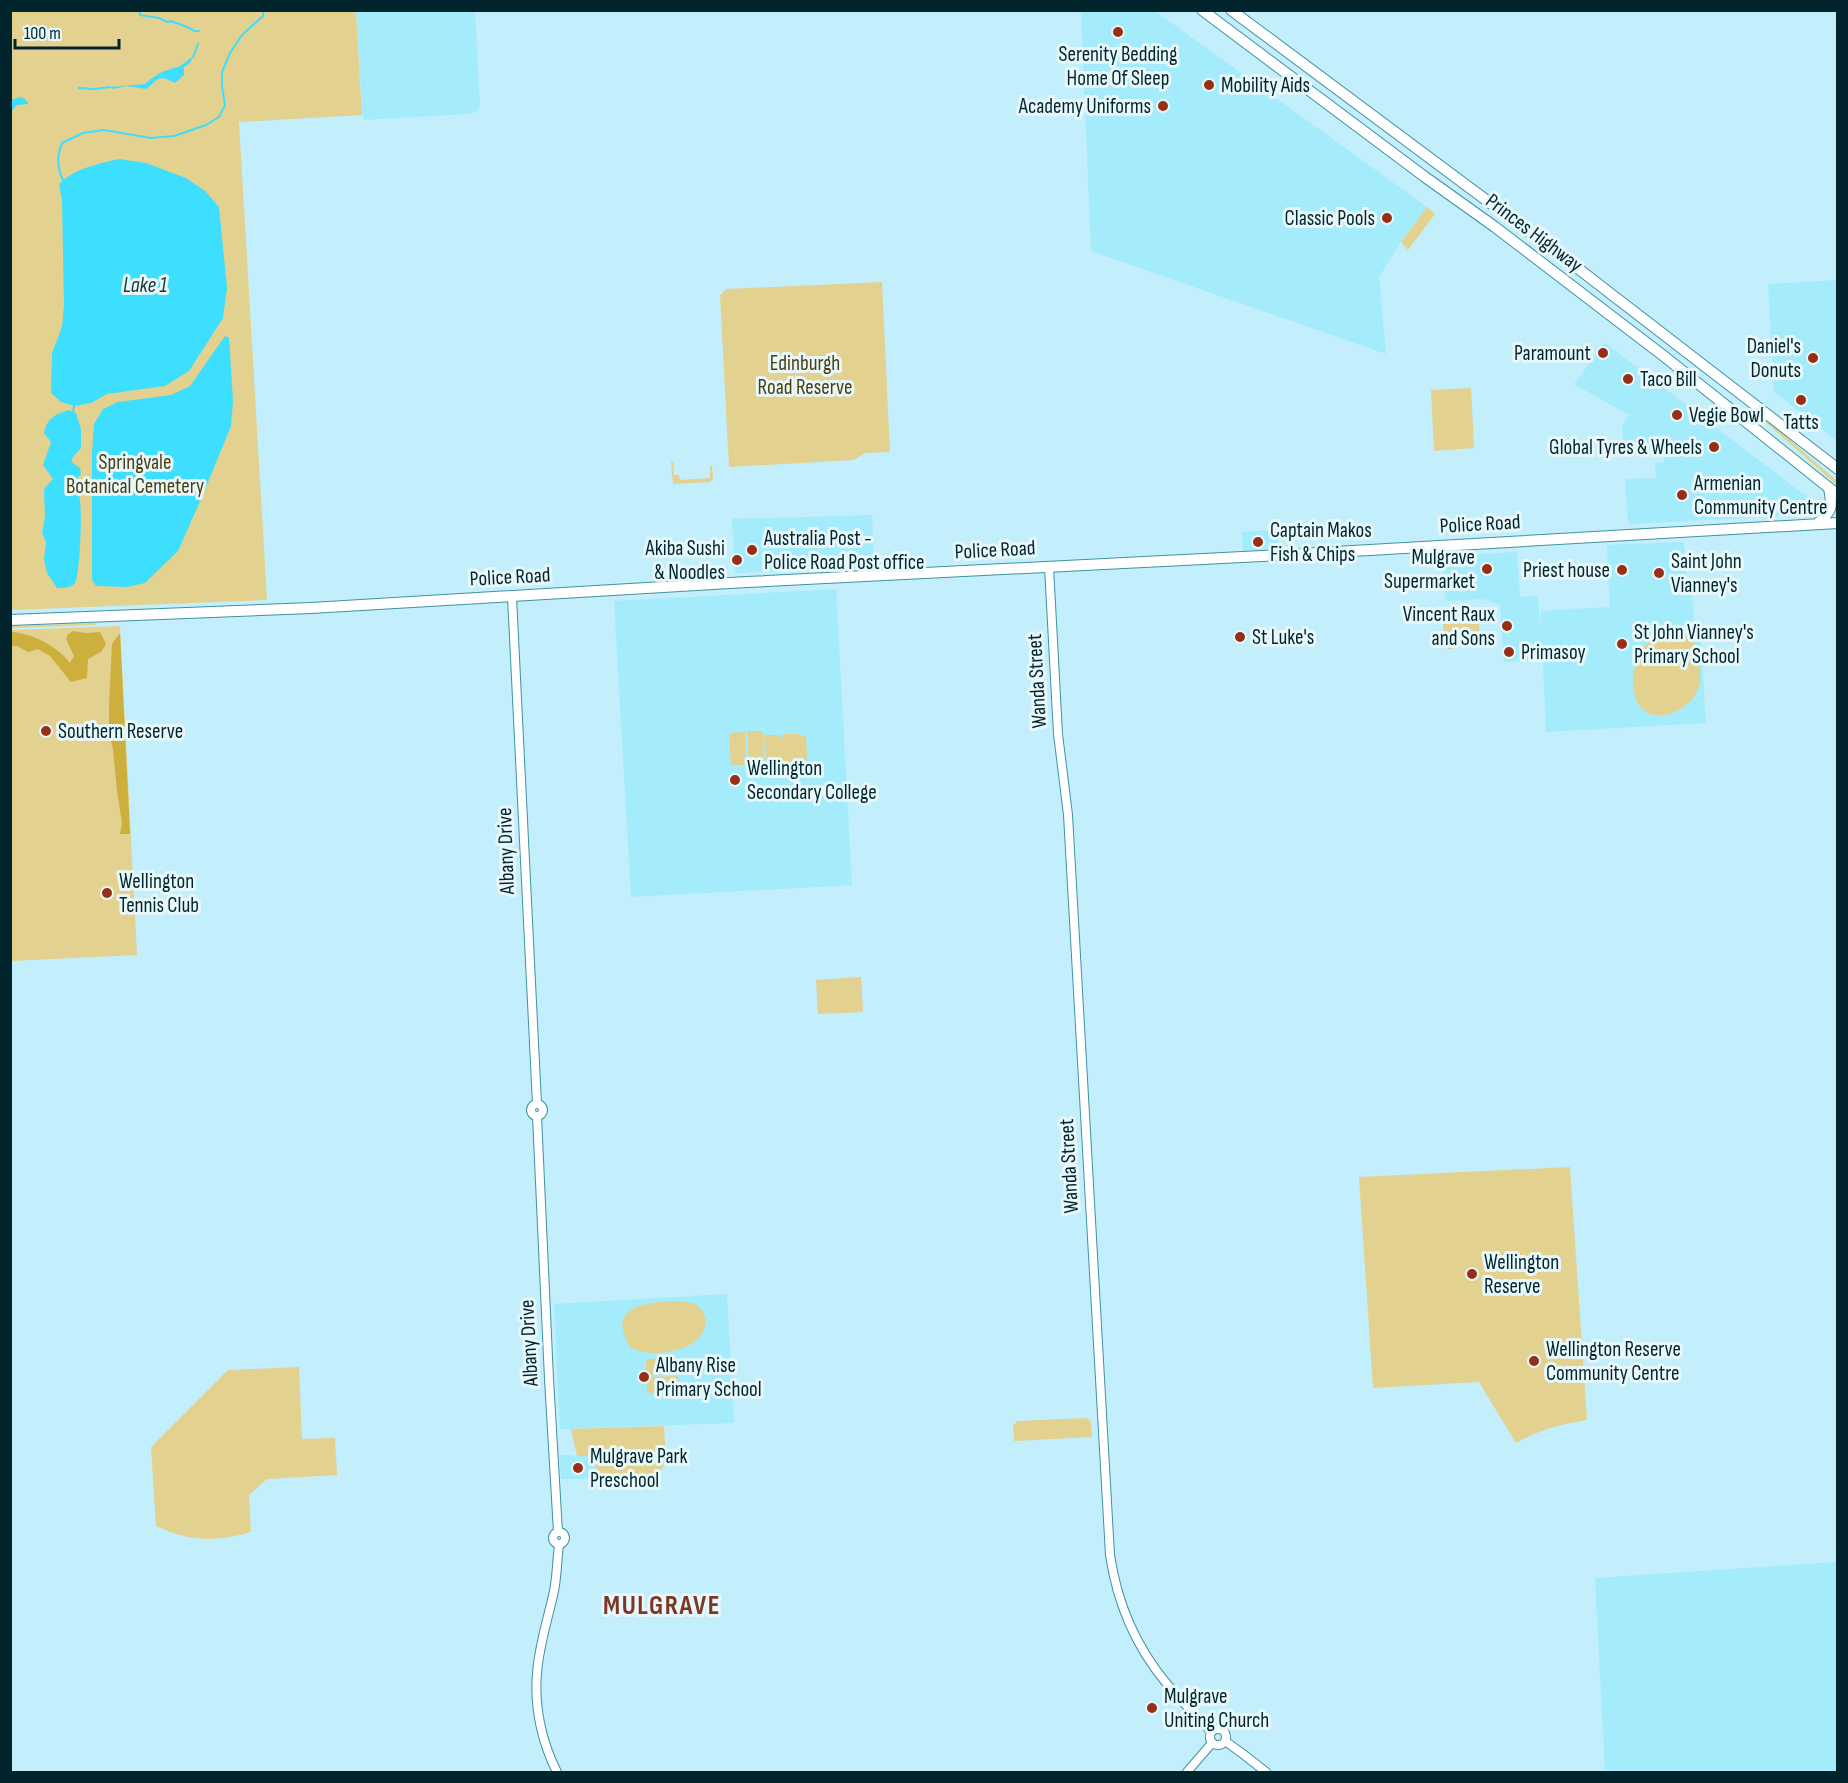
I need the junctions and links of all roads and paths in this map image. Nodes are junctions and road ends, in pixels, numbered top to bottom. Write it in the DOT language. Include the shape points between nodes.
graph roads {
  1 [pos="1202,10"];
  2 [pos="1230,10"];
  3 [pos="1300,62"];
  4 [pos="1290,75"];
  5 [pos="1838,469"];
  6 [pos="1833,492"];
  7 [pos="1838,523"];
  8 [pos="1817,524"];
  9 [pos="1049,567"];
  10 [pos="512,597"];
  11 [pos="10,620"];
  12 [pos="1210,1732"];
  13 [pos="1225,1742"];
  14 [pos="1212,1743"];
  15 [pos="557,1773"];
  16 [pos="1187,1773"];
  17 [pos="1266,1773"];
  1 -- 4 [label="main road, Princes Highway"];
  2 -- 3 [label="main road, Princes Highway"];
  3 -- 4 [label="main road"];
  3 -- 5 [label="main road, Princes Highway" via="1580,270"];
  4 -- 6 [label="main road, Princes Highway" via="1665,357"];
  6 -- 8 [label="main road" via="1831,511"];
  7 -- 8 [label="main road, Police Road"];
  8 -- 9 [label="main road, Police Road"];
  9 -- 10 [label="main road, Police Road"];
  9 -- 12 [label="street, Wanda Street" via="1058,729 1068,815 1108,1545 1120,1598 1138,1642 1163,1679"];
  10 -- 11 [label="main road, Police Road"];
  10 -- 15 [label="street, Albany Drive" via="537,1104 531,1109 537,1116 558,1532 565,1538 559,1545 537,1674 540,1719"];
  12 -- 13 [label="street" via="1215,1728 1224,1730"];
  12 -- 14 [label="street"];
  13 -- 14 [label="street"];
  13 -- 17 [label="street"];
  14 -- 16 [label="street"];
}
